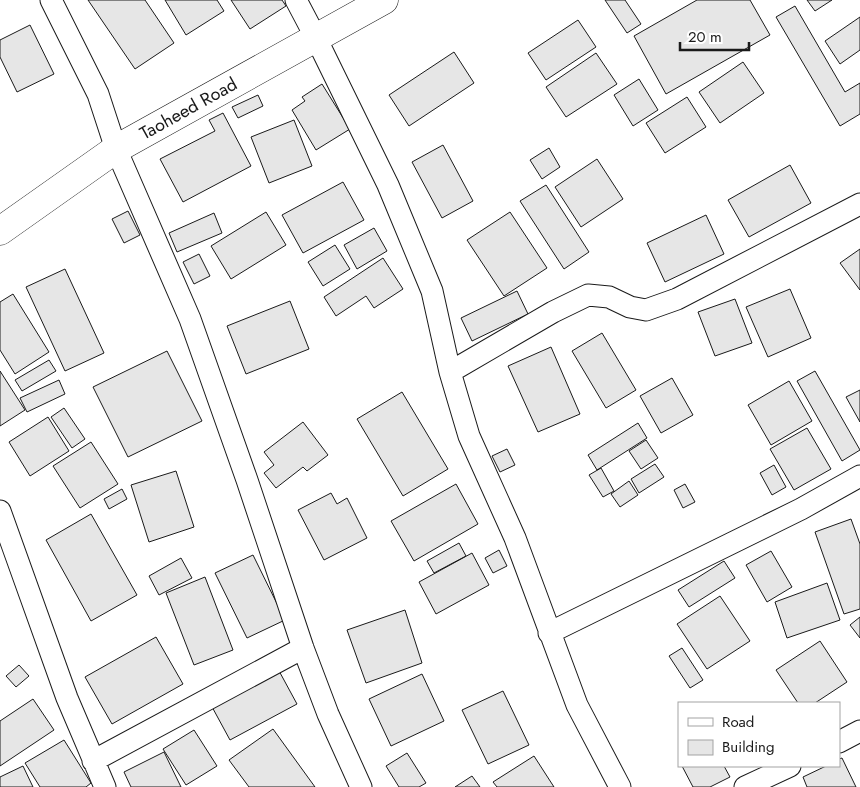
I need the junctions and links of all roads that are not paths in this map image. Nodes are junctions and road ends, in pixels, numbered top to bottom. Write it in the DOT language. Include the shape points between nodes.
graph roads {
  1 [pos="51,0"];
  2 [pos="296,0"];
  3 [pos="384,0"];
  4 [pos="316,38"];
  5 [pos="116,149"];
  6 [pos="860,204"];
  7 [pos="0,231"];
  8 [pos="450,372"];
  9 [pos="860,476"];
  10 [pos="0,511"];
  11 [pos="549,633"];
  12 [pos="303,648"];
  13 [pos="860,731"];
  14 [pos="840,741"];
  15 [pos="93,761"];
  16 [pos="788,767"];
  17 [pos="104,787"];
  18 [pos="362,787"];
  19 [pos="620,787"];
  20 [pos="745,787"];
  1 -- 5 [label="street" via="98,94"];
  2 -- 4 [label="street"];
  3 -- 4 [label="main road, Taoheed Road"];
  4 -- 5 [label="main road, Taoheed Road"];
  4 -- 8 [label="street" via="388,185 432,292"];
  5 -- 7 [label="main road, Taoheed Road"];
  5 -- 12 [label="street" via="190,320"];
  6 -- 8 [label="street" via="677,299 646,310 609,297 588,295"];
  8 -- 11 [label="street" via="469,436 515,538"];
  9 -- 11 [label="street" via="801,509"];
  10 -- 15 [label="street"];
  11 -- 19 [label="street" via="577,705"];
  12 -- 15 [label="street"];
  12 -- 18 [label="street" via="328,714"];
  13 -- 14 [label="street"];
  15 -- 17 [label="street"];
  16 -- 20 [label="street"];
}
